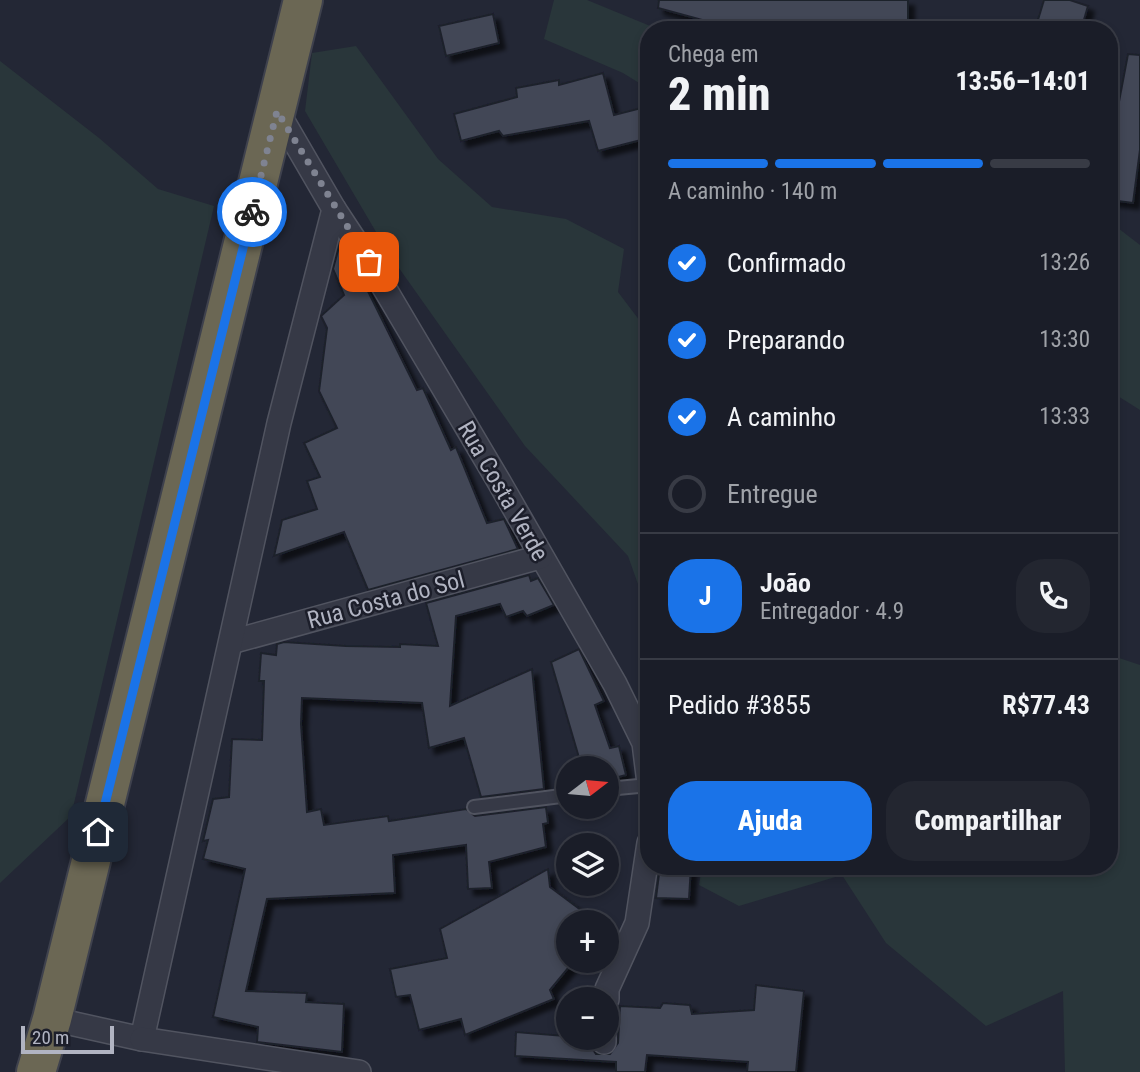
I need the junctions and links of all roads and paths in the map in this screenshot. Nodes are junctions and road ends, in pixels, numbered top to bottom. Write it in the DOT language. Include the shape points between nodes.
graph roads {
  1 [pos="303,0"];
  2 [pos="277,111"];
  3 [pos="334,209"];
  4 [pos="540,557"];
  5 [pos="231,642"];
  6 [pos="640,735"];
  7 [pos="640,785"];
  8 [pos="620,787"];
  9 [pos="556,797"];
  10 [pos="474,807"];
  11 [pos="644,875"];
  12 [pos="608,987"];
  13 [pos="52,1019"];
  14 [pos="142,1039"];
  15 [pos="36,1072"];
  16 [pos="359,1072"];
  1 -- 2 [label="highway"];
  2 -- 3 [label="street, Rua Costa Verde"];
  2 -- 13 [label="highway"];
  3 -- 4 [label="street, Rua Costa Verde" via="499,480"];
  3 -- 5 [label="street" via="279,423"];
  4 -- 5 [label="street, Rua Costa do Sol"];
  4 -- 6 [label="street, Rua Costa Verde"];
  5 -- 14 [label="street"];
  7 -- 8 [label="lane"];
  9 -- 10 [label="lane"];
  11 -- 12 [label="street" via="637,923"];
  13 -- 14 [label="street"];
  13 -- 15 [label="highway"];
  14 -- 16 [label="street"];
}
